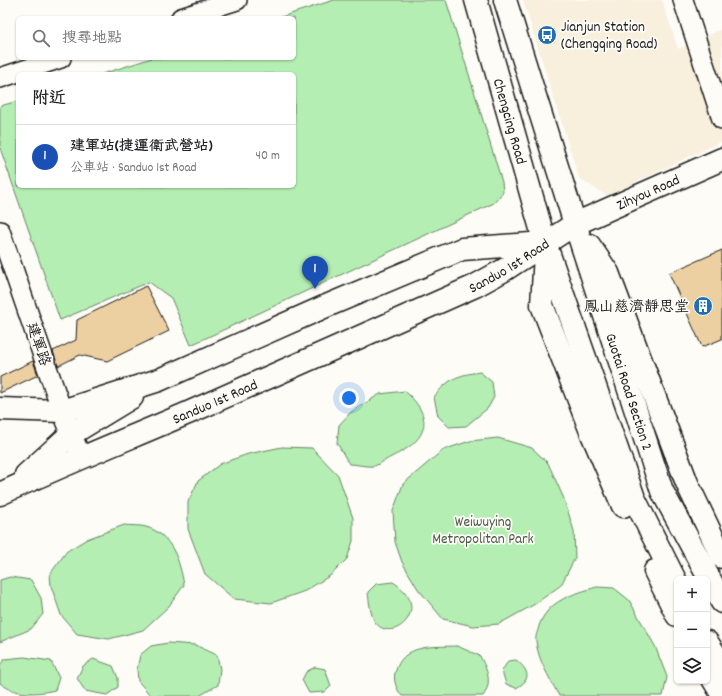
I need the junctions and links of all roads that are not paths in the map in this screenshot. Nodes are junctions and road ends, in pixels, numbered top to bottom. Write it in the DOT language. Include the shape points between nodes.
graph roads {
  1 [pos="237,0"];
  2 [pos="476,0"];
  3 [pos="505,0"];
  4 [pos="683,0"];
  5 [pos="190,10"];
  6 [pos="55,60"];
  7 [pos="18,72"];
  8 [pos="16,73"];
  9 [pos="0,78"];
  10 [pos="722,119"];
  11 [pos="722,159"];
  12 [pos="574,224"];
  13 [pos="0,231"];
  14 [pos="546,243"];
  15 [pos="159,380"];
  16 [pos="0,409"];
  17 [pos="62,411"];
  18 [pos="71,434"];
  19 [pos="80,457"];
  20 [pos="3,492"];
  21 [pos="722,557"];
  22 [pos="674,578"];
  23 [pos="722,602"];
  24 [pos="675,612"];
  25 [pos="710,647"];
  26 [pos="722,665"];
  27 [pos="710,674"];
  28 [pos="722,694"];
  1 -- 5 [label="street"];
  2 -- 14 [label="street, Chengcing Road"];
  3 -- 12 [label="street, Chengcing Road"];
  4 -- 10 [label="street"];
  6 -- 7 [label="street"];
  8 -- 9 [label="street"];
  11 -- 12 [label="street, Zihyou Road"];
  12 -- 14 [label="street, Zihyou Road"];
  12 -- 21 [label="street, Guotai Road Section 2" via="608,273 687,483"];
  12 -- 23 [label="street, Guotai Road Section 2" via="662,491"];
  13 -- 17 [label="street, 建軍路"];
  14 -- 15 [label="street, Sanduo 1st Road" via="462,249"];
  14 -- 19 [label="street, Sanduo 1st Road" via="475,286 280,373"];
  14 -- 22 [label="street, Guotai Road Section 2" via="634,498"];
  14 -- 24 [label="street" via="542,305 624,510"];
  15 -- 17 [label="street, Sanduo 1st Road"];
  15 -- 18 [label="street"];
  16 -- 17 [label="street, Sanduo 1st Road"];
  17 -- 18 [label="street, 建軍路"];
  18 -- 19 [label="street, 建軍路"];
  18 -- 20 [label="street"];
  19 -- 20 [label="street, Sanduo 1st Road"];
  25 -- 26 [label="street"];
  27 -- 28 [label="street"];
}
